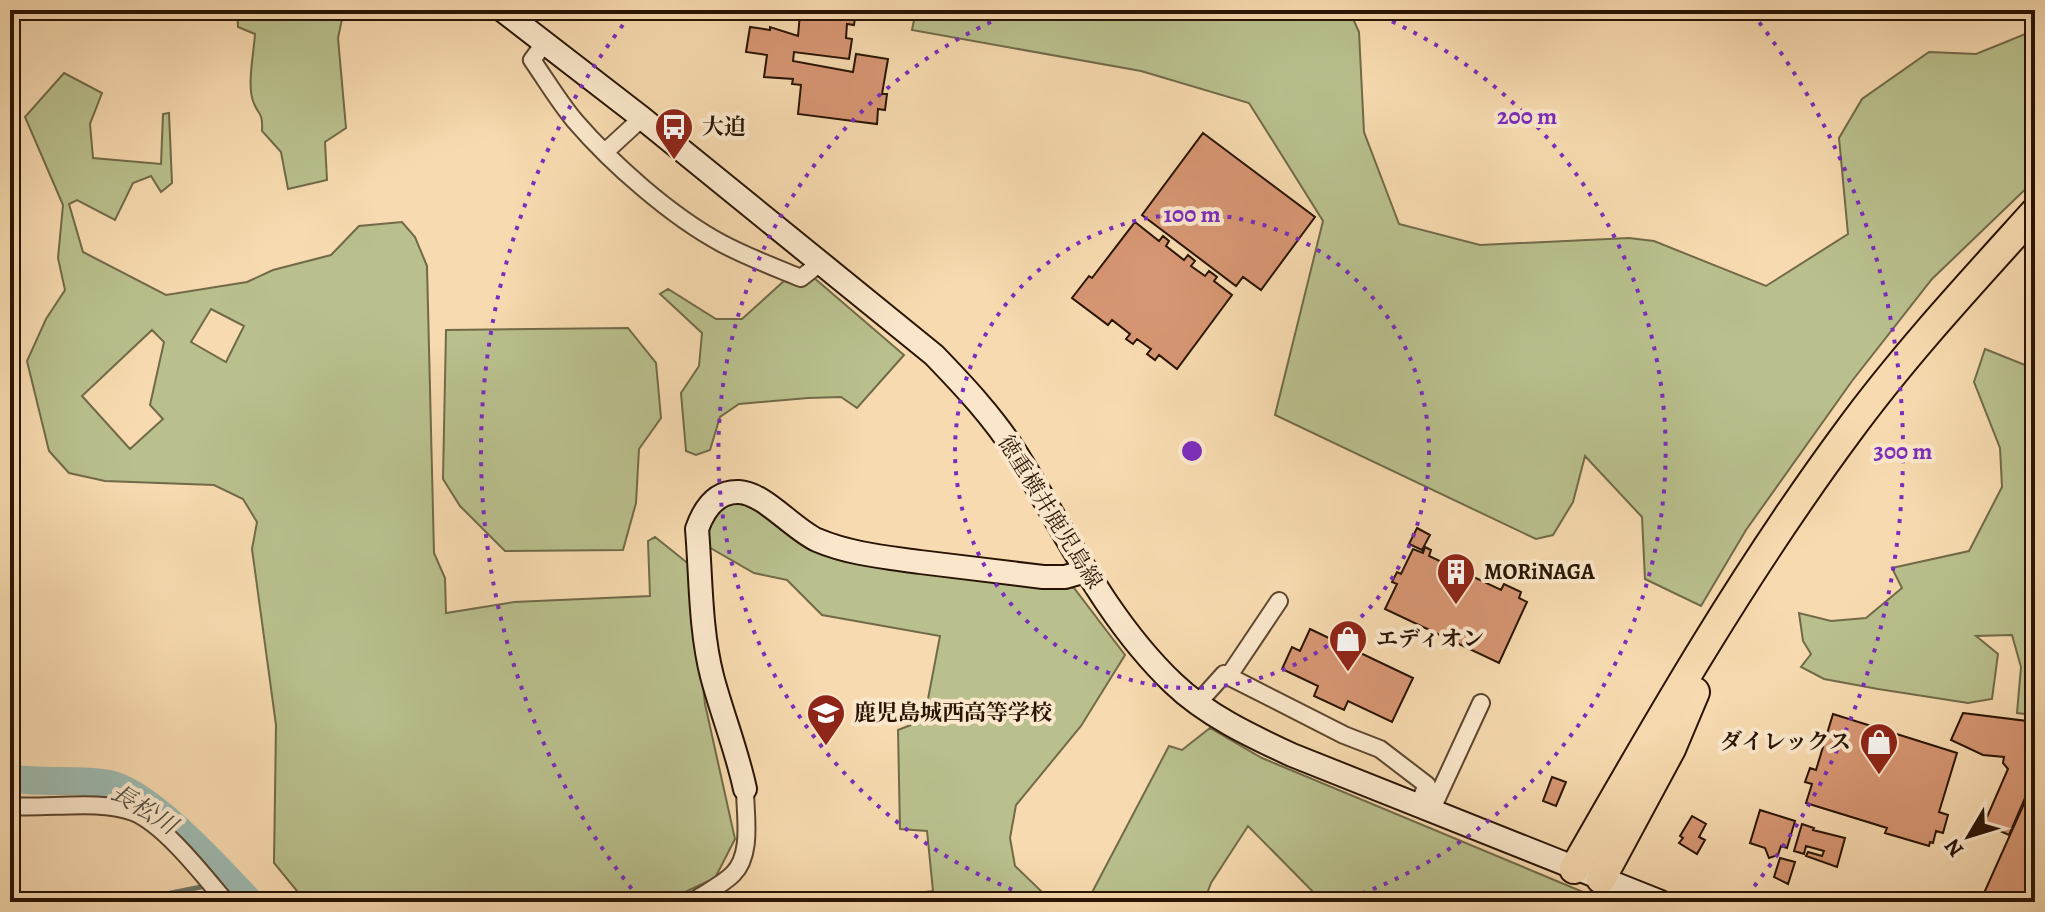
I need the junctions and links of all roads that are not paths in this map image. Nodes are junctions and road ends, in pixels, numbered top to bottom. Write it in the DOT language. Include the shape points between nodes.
graph roads {
  1 [pos="502,10"];
  2 [pos="546,41"];
  3 [pos="642,118"];
  4 [pos="605,152"];
  5 [pos="2035,212"];
  6 [pos="2035,220"];
  7 [pos="2009,241"];
  8 [pos="820,263"];
  9 [pos="1086,571"];
  10 [pos="1279,601"];
  11 [pos="1728,610"];
  12 [pos="1228,677"];
  13 [pos="1198,703"];
  14 [pos="1481,703"];
  15 [pos="745,789"];
  16 [pos="10,806"];
  17 [pos="1424,808"];
  18 [pos="1574,869"];
  19 [pos="1601,879"];
  20 [pos="226,902"];
  21 [pos="692,902"];
  22 [pos="1661,902"];
  1 -- 2 [label="main road, 徳重横井鹿児島線"];
  2 -- 3 [label="main road, 徳重横井鹿児島線"];
  2 -- 4 [label="street" via="532,60"];
  3 -- 4 [label="street"];
  3 -- 8 [label="main road, 徳重横井鹿児島線"];
  4 -- 8 [label="street" via="689,224 722,244 801,278"];
  5 -- 7 [label="highway"];
  6 -- 7 [label="highway"];
  7 -- 11 [label="highway" via="1847,433"];
  8 -- 9 [label="main road, 徳重横井鹿児島線" via="934,355 971,393 1014,450"];
  9 -- 13 [label="main road, 徳重横井鹿児島線" via="1157,666"];
  9 -- 15 [label="main road" via="1043,577 857,553 814,539 745,492 729,492 713,501 697,529 706,641"];
  10 -- 12 [label="street"];
  11 -- 18 [label="highway"];
  11 -- 19 [label="highway" via="1671,749"];
  12 -- 13 [label="street" via="1224,674"];
  12 -- 17 [label="street" via="1380,749 1427,785"];
  13 -- 17 [label="main road, 徳重横井鹿児島線" via="1292,755"];
  14 -- 17 [label="street"];
  15 -- 21 [label="street" via="746,840 739,867"];
  16 -- 20 [label="street" via="134,812 164,833"];
  17 -- 18 [label="main road, 徳重横井鹿児島線"];
  18 -- 19 [label="main road, 徳重横井鹿児島線"];
  19 -- 22 [label="main road, 徳重横井鹿児島線"];
}
